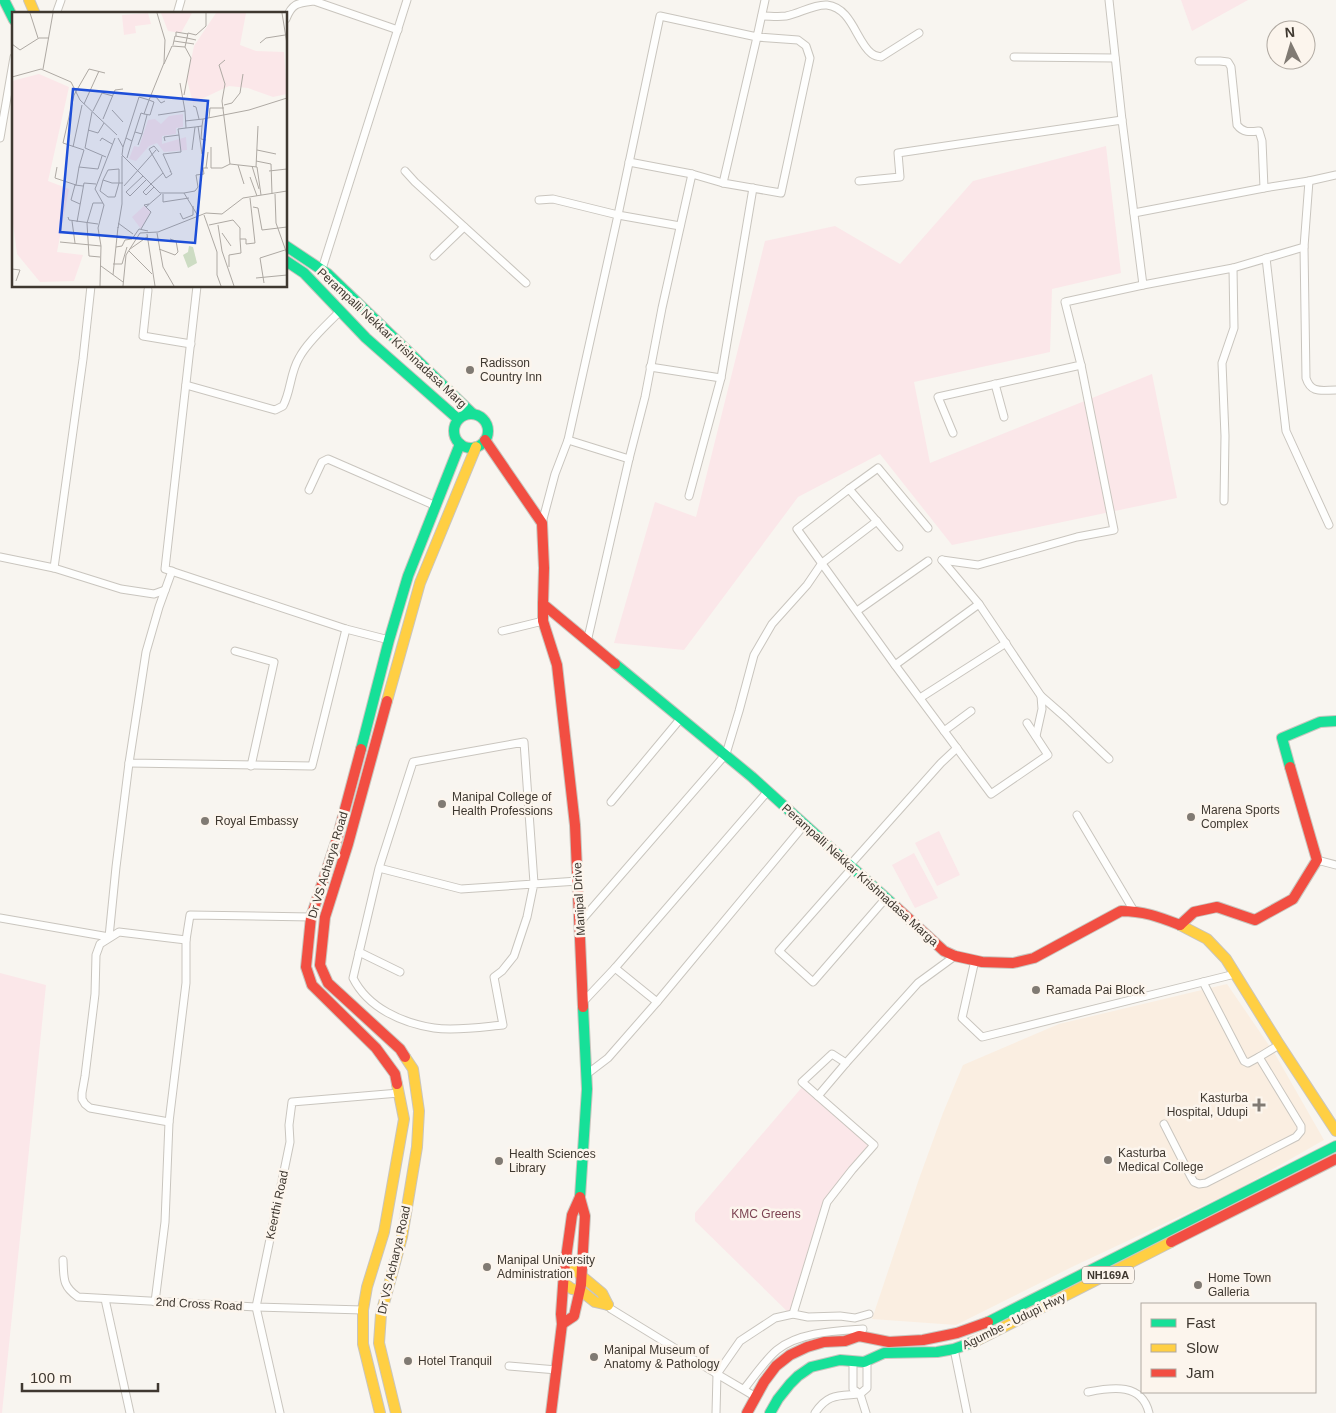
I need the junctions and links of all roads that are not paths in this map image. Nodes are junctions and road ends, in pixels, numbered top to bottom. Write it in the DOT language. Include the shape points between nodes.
graph roads {
  1 [pos="4,0"];
  2 [pos="29,0"];
  3 [pos="61,0"];
  4 [pos="407,0"];
  5 [pos="765,0"];
  6 [pos="1108,0"];
  7 [pos="34,12"];
  8 [pos="57,12"];
  9 [pos="288,14"];
  10 [pos="12,16"];
  11 [pos="762,16"];
  12 [pos="398,30"];
  13 [pos="919,33"];
  14 [pos="757,37"];
  15 [pos="1014,57"];
  16 [pos="1115,58"];
  17 [pos="1199,61"];
  18 [pos="12,69"];
  19 [pos="1122,120"];
  20 [pos="0,138"];
  21 [pos="629,162"];
  22 [pos="405,171"];
  23 [pos="692,174"];
  24 [pos="1336,175"];
  25 [pos="1309,180"];
  26 [pos="859,181"];
  27 [pos="723,183"];
  28 [pos="753,188"];
  29 [pos="1264,188"];
  30 [pos="538,200"];
  31 [pos="1134,213"];
  32 [pos="618,215"];
  33 [pos="680,226"];
  34 [pos="464,227"];
  35 [pos="288,247"];
  36 [pos="1304,247"];
  37 [pos="434,256"];
  38 [pos="1266,258"];
  39 [pos="288,262"];
  40 [pos="1233,268"];
  41 [pos="322,269"];
  42 [pos="526,283"];
  43 [pos="1143,285"];
  44 [pos="91,288"];
  45 [pos="197,288"];
  46 [pos="148,290"];
  47 [pos="340,311"];
  48 [pos="191,344"];
  49 [pos="1081,365"];
  50 [pos="650,367"];
  51 [pos="721,378"];
  52 [pos="995,384"];
  53 [pos="186,385"];
  54 [pos="1336,390"];
  55 [pos="473,414"];
  56 [pos="1004,417"];
  57 [pos="458,419"];
  58 [pos="953,433"];
  59 [pos="485,440"];
  60 [pos="568,440"];
  61 [pos="460,444"];
  62 [pos="476,447"];
  63 [pos="630,459"];
  64 [pos="499,460"];
  65 [pos="508,475"];
  66 [pos="849,489"];
  67 [pos="309,490"];
  68 [pos="689,496"];
  69 [pos="1224,501"];
  70 [pos="436,506"];
  71 [pos="877,521"];
  72 [pos="542,523"];
  73 [pos="1329,525"];
  74 [pos="928,528"];
  75 [pos="899,547"];
  76 [pos="0,557"];
  77 [pos="928,561"];
  78 [pos="822,563"];
  79 [pos="54,568"];
  80 [pos="172,571"];
  81 [pos="165,590"];
  82 [pos="543,604"];
  83 [pos="979,604"];
  84 [pos="857,611"];
  85 [pos="543,621"];
  86 [pos="346,629"];
  87 [pos="502,631"];
  88 [pos="389,640"];
  89 [pos="587,642"];
  90 [pos="1006,643"];
  91 [pos="234,651"];
  92 [pos="895,665"];
  93 [pos="1041,696"];
  94 [pos="920,698"];
  95 [pos="971,711"];
  96 [pos="681,718"];
  97 [pos="1336,721"];
  98 [pos="1027,724"];
  99 [pos="944,731"];
  100 [pos="1036,736"];
  101 [pos="957,748"];
  102 [pos="726,754"];
  103 [pos="1109,759"];
  104 [pos="129,763"];
  105 [pos="251,766"];
  106 [pos="768,791"];
  107 [pos="611,802"];
  108 [pos="1077,815"];
  109 [pos="805,824"];
  110 [pos="337,839"];
  111 [pos="348,844"];
  112 [pos="1317,860"];
  113 [pos="1336,865"];
  114 [pos="852,866"];
  115 [pos="379,868"];
  116 [pos="578,881"];
  117 [pos="534,884"];
  118 [pos="886,898"];
  119 [pos="1134,911"];
  120 [pos="311,917"];
  121 [pos="0,918"];
  122 [pos="580,922"];
  123 [pos="1180,926"];
  124 [pos="109,937"];
  125 [pos="186,940"];
  126 [pos="359,952"];
  127 [pos="955,956"];
  128 [pos="975,960"];
  129 [pos="615,968"];
  130 [pos="400,972"];
  131 [pos="1235,974"];
  132 [pos="1203,982"];
  133 [pos="583,1002"];
  134 [pos="657,1002"];
  135 [pos="1279,1045"];
  136 [pos="1259,1058"];
  137 [pos="846,1063"];
  138 [pos="586,1074"];
  139 [pos="399,1093"];
  140 [pos="818,1096"];
  141 [pos="169,1122"];
  142 [pos="1164,1124"];
  143 [pos="1336,1131"];
  144 [pos="1336,1146"];
  145 [pos="1336,1159"];
  146 [pos="580,1198"];
  147 [pos="384,1232"];
  148 [pos="402,1237"];
  149 [pos="63,1260"];
  150 [pos="564,1272"];
  151 [pos="581,1275"];
  152 [pos="564,1283"];
  153 [pos="580,1290"];
  154 [pos="104,1298"];
  155 [pos="155,1302"];
  156 [pos="608,1305"];
  157 [pos="256,1307"];
  158 [pos="363,1310"];
  159 [pos="794,1314"];
  160 [pos="562,1325"];
  161 [pos="865,1335"];
  162 [pos="847,1341"];
  163 [pos="954,1349"];
  164 [pos="869,1359"];
  165 [pos="851,1361"];
  166 [pos="509,1366"];
  167 [pos="556,1370"];
  168 [pos="718,1374"];
  169 [pos="744,1389"];
  170 [pos="1088,1392"];
  171 [pos="860,1394"];
  172 [pos="756,1397"];
  173 [pos="130,1413"];
  174 [pos="280,1413"];
  175 [pos="380,1413"];
  176 [pos="396,1413"];
  177 [pos="552,1413"];
  178 [pos="716,1413"];
  179 [pos="748,1413"];
  180 [pos="770,1413"];
  181 [pos="815,1413"];
  182 [pos="866,1413"];
  183 [pos="967,1413"];
  184 [pos="1149,1413"];
  1 -- 10 [label="main road"];
  2 -- 7 [label="main road"];
  3 -- 8 [label="street"];
  4 -- 12 [label="street"];
  5 -- 11 [label="street"];
  6 -- 16 [label="street"];
  9 -- 12 [label="street" via="300,2 314,1"];
  11 -- 13 [label="street" via="786,16 827,5 849,20 869,52 881,57"];
  11 -- 14 [label="street"];
  12 -- 41 [label="street"];
  14 -- 21 [label="street" via="660,16"];
  14 -- 27 [label="street"];
  14 -- 28 [label="street" via="798,40 806,46 810,58 780,193"];
  15 -- 16 [label="street"];
  16 -- 19 [label="street"];
  17 -- 29 [label="street" via="1228,62 1231,67 1237,125 1247,132 1259,131 1262,141"];
  18 -- 20 [label="street"];
  19 -- 26 [label="street" via="898,153 900,177"];
  19 -- 31 [label="street"];
  21 -- 23 [label="street"];
  21 -- 32 [label="street"];
  22 -- 34 [label="street"];
  23 -- 27 [label="street"];
  23 -- 33 [label="street"];
  24 -- 25 [label="street"];
  25 -- 29 [label="street"];
  25 -- 36 [label="street"];
  27 -- 28 [label="street"];
  28 -- 51 [label="street"];
  29 -- 31 [label="street"];
  30 -- 32 [label="street" via="552,199"];
  31 -- 43 [label="street"];
  32 -- 33 [label="street"];
  32 -- 60 [label="street"];
  33 -- 50 [label="street"];
  34 -- 37 [label="street"];
  34 -- 42 [label="street"];
  35 -- 41 [label="main road, Perampalli Nekkar Krishnadasa Marg"];
  36 -- 38 [label="street"];
  36 -- 54 [label="street" via="1306,378 1308,385 1315,390"];
  38 -- 40 [label="street"];
  38 -- 73 [label="street" via="1286,431"];
  39 -- 47 [label="main road, Perampalli Nekkar Krishnadasa Marg" via="304,273"];
  40 -- 43 [label="street"];
  40 -- 69 [label="street" via="1234,328 1222,363 1226,436"];
  41 -- 55 [label="main road, Perampalli Nekkar Krishnadasa Marg"];
  43 -- 49 [label="street" via="1065,302"];
  44 -- 79 [label="street" via="84,359"];
  45 -- 48 [label="street"];
  46 -- 48 [label="street" via="143,336"];
  47 -- 53 [label="street" via="298,358 286,400 275,410"];
  47 -- 57 [label="main road, Perampalli Nekkar Krishnadasa Marg"];
  48 -- 53 [label="street"];
  49 -- 52 [label="street"];
  49 -- 83 [label="street" via="1114,530 1060,541 978,565 942,560"];
  50 -- 51 [label="street"];
  50 -- 63 [label="street"];
  51 -- 68 [label="street"];
  52 -- 56 [label="street"];
  52 -- 58 [label="street" via="938,397"];
  53 -- 80 [label="street" via="165,569"];
  55 -- 57 [label="main road" via="462,415"];
  55 -- 59 [label="main road" via="484,419 488,430"];
  57 -- 61 [label="main road" via="453,429"];
  59 -- 62 [label="main road"];
  59 -- 64 [label="main road"];
  60 -- 63 [label="street"];
  60 -- 72 [label="street"];
  61 -- 62 [label="main road"];
  61 -- 70 [label="main road, Dr VS Acharya Road"];
  62 -- 111 [label="main road, Dr VS Acharya Road" via="420,583"];
  63 -- 89 [label="street"];
  64 -- 65 [label="main road"];
  64 -- 72 [label="main road"];
  66 -- 71 [label="street"];
  66 -- 74 [label="street" via="878,468"];
  66 -- 78 [label="street" via="797,529"];
  67 -- 70 [label="street" via="322,462 328,459"];
  70 -- 88 [label="main road, Dr VS Acharya Road" via="408,576"];
  71 -- 75 [label="street"];
  71 -- 78 [label="street"];
  72 -- 82 [label="main road"];
  76 -- 79 [label="street"];
  77 -- 84 [label="street"];
  78 -- 84 [label="street"];
  78 -- 102 [label="street" via="772,624 754,655"];
  79 -- 81 [label="street" via="121,589 154,594"];
  80 -- 81 [label="street"];
  80 -- 86 [label="street"];
  81 -- 104 [label="street" via="146,652"];
  82 -- 85 [label="main road, Manipal Drive"];
  82 -- 89 [label="main road, Perampalli Nekkar Krishnadasa Marga"];
  83 -- 90 [label="street"];
  83 -- 92 [label="street"];
  84 -- 92 [label="street"];
  85 -- 87 [label="street"];
  85 -- 116 [label="main road, Manipal Drive" via="557,665"];
  86 -- 88 [label="street"];
  86 -- 105 [label="street" via="312,766"];
  88 -- 110 [label="main road, Dr VS Acharya Road"];
  89 -- 96 [label="main road, Perampalli Nekkar Krishnadasa Marga"];
  90 -- 93 [label="street"];
  90 -- 94 [label="street"];
  91 -- 105 [label="street" via="274,662"];
  92 -- 94 [label="street"];
  93 -- 100 [label="street" via="1042,709"];
  93 -- 103 [label="street"];
  94 -- 99 [label="street"];
  95 -- 99 [label="street"];
  96 -- 102 [label="main road, Perampalli Nekkar Krishnadasa Marga"];
  96 -- 107 [label="street"];
  97 -- 112 [label="main road" via="1320,722 1282,738"];
  98 -- 100 [label="street"];
  99 -- 101 [label="street"];
  100 -- 101 [label="street" via="1048,756 991,794"];
  101 -- 114 [label="street"];
  102 -- 106 [label="main road, Perampalli Nekkar Krishnadasa Marga"];
  102 -- 122 [label="street"];
  104 -- 105 [label="street"];
  104 -- 124 [label="street"];
  106 -- 109 [label="main road, Perampalli Nekkar Krishnadasa Marga"];
  106 -- 129 [label="street"];
  108 -- 119 [label="street"];
  109 -- 114 [label="main road, Perampalli Nekkar Krishnadasa Marga"];
  109 -- 134 [label="street"];
  110 -- 111 [label="main road"];
  110 -- 120 [label="main road, Dr VS Acharya Road"];
  111 -- 148 [label="main road, Dr VS Acharya Road" via="325,917 320,965 328,983 400,1049 414,1069 419,1112 417,1147"];
  112 -- 113 [label="street"];
  112 -- 123 [label="main road" via="1293,899 1256,920 1217,907 1194,912"];
  114 -- 118 [label="main road, Perampalli Nekkar Krishnadasa Marga"];
  114 -- 118 [label="street" via="779,951 813,982"];
  115 -- 117 [label="street" via="461,889"];
  115 -- 117 [label="street" via="413,762 524,742"];
  115 -- 126 [label="street"];
  116 -- 117 [label="street"];
  116 -- 122 [label="main road, Manipal Drive"];
  117 -- 126 [label="street" via="514,956 494,977 503,1025 435,1028 408,1022 381,1009 358,988 353,978"];
  118 -- 127 [label="main road, Perampalli Nekkar Krishnadasa Marga" via="944,951"];
  119 -- 123 [label="main road, Perampalli Nekkar Krishnadasa Marga" via="1152,914"];
  119 -- 128 [label="main road, Perampalli Nekkar Krishnadasa Marga" via="1121,911 1034,958 1013,963"];
  120 -- 125 [label="street" via="190,915"];
  120 -- 139 [label="main road, Dr VS Acharya Road" via="306,967 312,985 376,1048 395,1074"];
  121 -- 124 [label="street"];
  122 -- 133 [label="main road, Manipal Drive"];
  123 -- 131 [label="main road, Perampalli Nekkar Krishnadasa Marga" via="1207,939"];
  124 -- 125 [label="street" via="119,932"];
  124 -- 141 [label="street" via="100,944 96,955 95,994 82,1099 90,1108"];
  125 -- 141 [label="street" via="186,983"];
  126 -- 130 [label="street"];
  127 -- 128 [label="main road, Perampalli Nekkar Krishnadasa Marga"];
  127 -- 137 [label="street" via="918,983"];
  128 -- 132 [label="street" via="962,1018 982,1037"];
  129 -- 133 [label="street"];
  129 -- 134 [label="street"];
  131 -- 132 [label="street"];
  131 -- 135 [label="main road, Perampalli Nekkar Krishnadasa Marga"];
  132 -- 136 [label="street" via="1244,1061 1248,1063"];
  133 -- 138 [label="main road, Manipal Drive"];
  134 -- 138 [label="street" via="608,1058"];
  135 -- 136 [label="street"];
  135 -- 143 [label="main road, Perampalli Nekkar Krishnadasa Marga"];
  136 -- 142 [label="street" via="1300,1126 1296,1137 1199,1184 1191,1177"];
  137 -- 140 [label="street"];
  137 -- 140 [label="street" via="832,1054 802,1082"];
  138 -- 146 [label="main road, Manipal Drive"];
  139 -- 147 [label="main road, Dr VS Acharya Road" via="404,1119"];
  139 -- 157 [label="street, Keerthi Road" via="292,1102 290,1142"];
  140 -- 159 [label="street" via="874,1144 827,1202"];
  141 -- 155 [label="street" via="165,1222"];
  144 -- 161 [label="main road, Agumbe - Udupi Hwy / NH169A" via="962,1333 926,1340 887,1342"];
  145 -- 163 [label="main road, Agumbe - Udupi Hwy / NH169A" via="994,1333"];
  146 -- 150 [label="main road" via="572,1215"];
  146 -- 151 [label="main road" via="585,1216"];
  147 -- 148 [label="main road"];
  147 -- 158 [label="main road, Dr VS Acharya Road"];
  148 -- 176 [label="main road, Dr VS Acharya Road" via="381,1314 379,1342"];
  149 -- 154 [label="street, 2nd Cross Road" via="65,1284 69,1291 78,1297"];
  150 -- 151 [label="main road" via="572,1268"];
  150 -- 152 [label="main road"];
  151 -- 153 [label="main road"];
  151 -- 156 [label="main road" via="602,1293"];
  152 -- 153 [label="main road"];
  152 -- 160 [label="main road"];
  153 -- 156 [label="main road" via="595,1302"];
  153 -- 160 [label="main road" via="574,1316"];
  154 -- 155 [label="street, 2nd Cross Road"];
  154 -- 173 [label="street"];
  155 -- 157 [label="street, 2nd Cross Road"];
  156 -- 168 [label="street"];
  157 -- 158 [label="street, 2nd Cross Road"];
  157 -- 174 [label="street, Keerthi Road"];
  158 -- 175 [label="main road, Dr VS Acharya Road" via="363,1344"];
  159 -- 161 [label="street" via="855,1318 869,1314"];
  159 -- 168 [label="street" via="775,1318 740,1341"];
  160 -- 167 [label="main road"];
  161 -- 162 [label="main road, NH169A"];
  161 -- 164 [label="main road" via="873,1353"];
  161 -- 169 [label="street" via="824,1332 791,1341 776,1350"];
  162 -- 165 [label="main road" via="846,1353"];
  162 -- 172 [label="main road, NH169A" via="815,1343 785,1358 770,1373"];
  163 -- 164 [label="main road, Agumbe - Udupi Hwy / NH169A" via="884,1353"];
  163 -- 183 [label="street"];
  164 -- 165 [label="main road, NH169A"];
  164 -- 171 [label="street" via="867,1388"];
  165 -- 171 [label="street" via="853,1389"];
  165 -- 180 [label="main road, NH169A" via="840,1360 811,1367 790,1384"];
  166 -- 167 [label="street"];
  167 -- 177 [label="main road"];
  168 -- 169 [label="street"];
  168 -- 178 [label="street"];
  169 -- 172 [label="street"];
  170 -- 184 [label="street" via="1128,1389 1142,1396"];
  171 -- 181 [label="street" via="834,1396 821,1404"];
  171 -- 182 [label="street"];
  172 -- 179 [label="main road, NH169A"];
}
